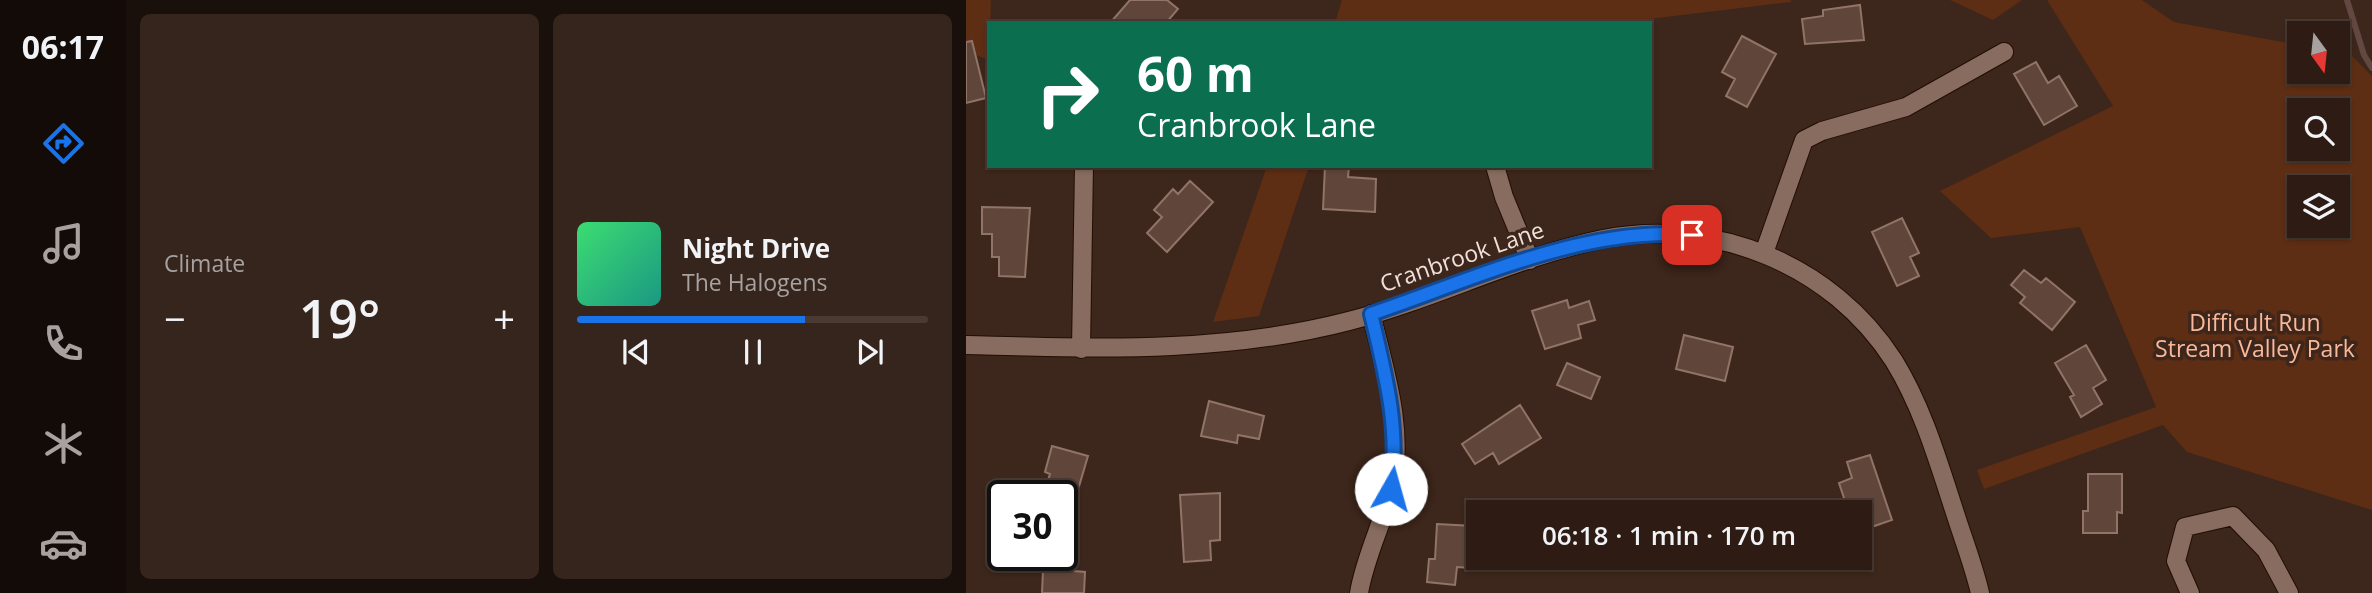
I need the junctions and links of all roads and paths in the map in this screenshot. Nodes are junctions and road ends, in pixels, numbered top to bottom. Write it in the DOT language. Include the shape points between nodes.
graph roads {
  1 [pos="2004,52"];
  2 [pos="1084,168"];
  3 [pos="1496,168"];
  4 [pos="1764,253"];
  5 [pos="1530,260"];
  6 [pos="1371,314"];
  7 [pos="966,345"];
  8 [pos="1081,349"];
  9 [pos="1359,593"];
  10 [pos="1980,593"];
  11 [pos="2190,593"];
  12 [pos="2289,593"];
  1 -- 4 [label="street" via="1906,107 1804,140"];
  2 -- 8 [label="street"];
  3 -- 5 [label="street"];
  4 -- 5 [label="street, Cranbrook Lane" via="1692,235 1649,234 1606,239"];
  4 -- 10 [label="street, Cranbrook Lane" via="1824,289 1858,318 1892,358 1919,412"];
  5 -- 6 [label="street, Cranbrook Lane"];
  6 -- 8 [label="street, Cranbrook Lane" via="1252,341"];
  6 -- 9 [label="street" via="1393,413 1395,464"];
  7 -- 8 [label="street, Cranbrook Lane"];
  11 -- 12 [label="street" via="2176,561 2185,527 2233,516 2266,550"];
}
